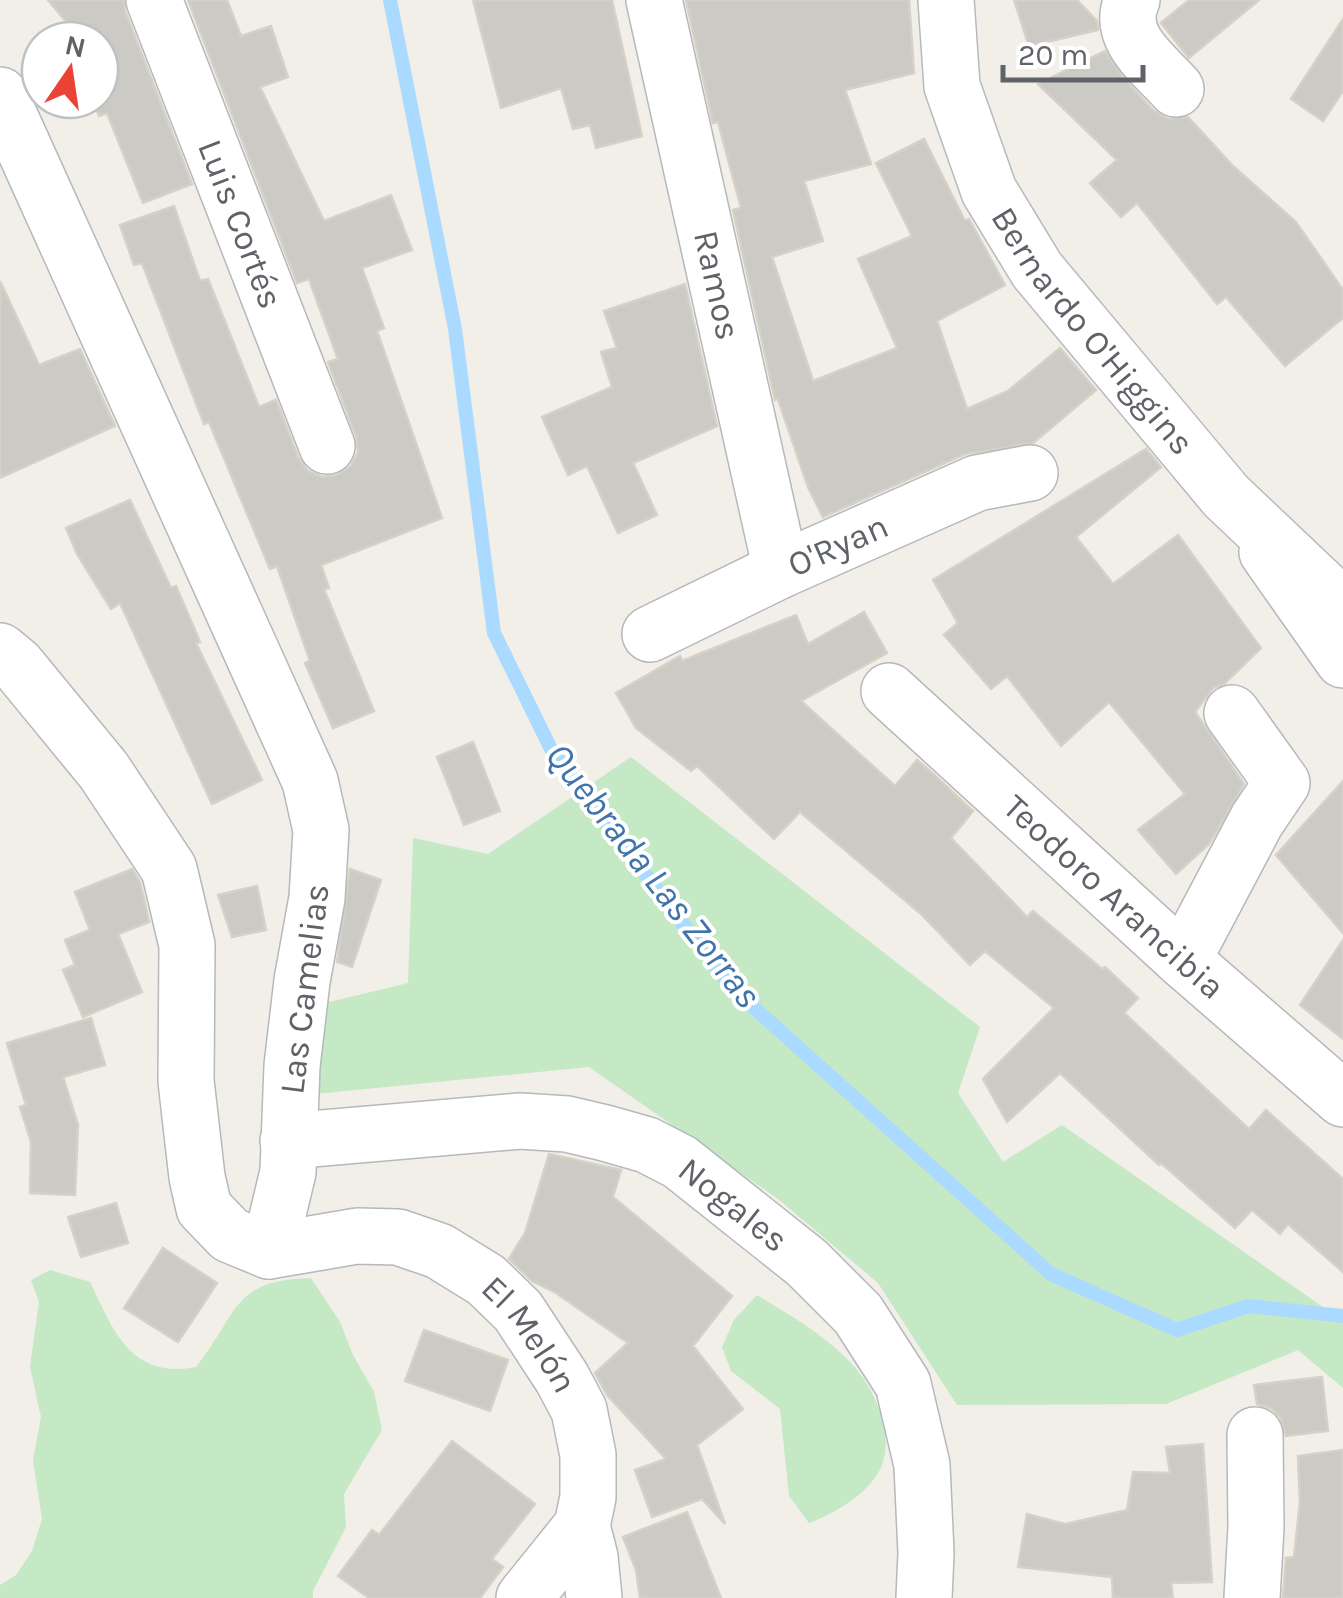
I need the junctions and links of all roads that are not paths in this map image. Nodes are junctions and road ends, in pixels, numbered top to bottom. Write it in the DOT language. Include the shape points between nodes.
graph roads {
  1 [pos="154,0"];
  2 [pos="654,0"];
  3 [pos="946,0"];
  4 [pos="1132,0"];
  5 [pos="1176,89"];
  6 [pos="0,95"];
  7 [pos="327,446"];
  8 [pos="1030,473"];
  9 [pos="1226,496"];
  10 [pos="781,570"];
  11 [pos="1343,607"];
  12 [pos="650,634"];
  13 [pos="0,652"];
  14 [pos="1343,660"];
  15 [pos="889,691"];
  16 [pos="1232,713"];
  17 [pos="1183,960"];
  18 [pos="1343,1099"];
  19 [pos="288,1142"];
  20 [pos="268,1250"];
  21 [pos="1255,1435"];
  22 [pos="582,1526"];
  23 [pos="524,1598"];
  24 [pos="594,1598"];
  25 [pos="924,1598"];
  26 [pos="1252,1598"];
  1 -- 7 [label="street, Luis Cortés"];
  2 -- 10 [label="street, Ramos"];
  3 -- 9 [label="street, Bernardo O'Higgins" via="952,86 990,191 1036,270"];
  4 -- 5 [label="street" via="1128,36"];
  6 -- 19 [label="street, Las Camelias" via="310,781 321,830 317,898"];
  8 -- 10 [label="street, O'Ryan" via="977,483"];
  9 -- 11 [label="street, Bernardo O'Higgins"];
  9 -- 14 [label="street"];
  10 -- 12 [label="street, O'Ryan"];
  13 -- 20 [label="street" via="104,771 169,869 187,945 186,1081 204,1208 230,1235"];
  15 -- 17 [label="street, Teodoro Arancibia"];
  16 -- 17 [label="street" via="1282,783"];
  17 -- 18 [label="street, Teodoro Arancibia"];
  19 -- 20 [label="street, Las Camelias" via="288,1172"];
  19 -- 25 [label="street, Nogales" via="520,1121 605,1133 680,1162 808,1263 858,1314 903,1384 922,1466"];
  20 -- 22 [label="street, El Melón" via="357,1236 398,1237 439,1251 486,1280 518,1310 579,1410 588,1455"];
  21 -- 26 [label="street"];
  22 -- 23 [label="street"];
  22 -- 24 [label="street"];
}
